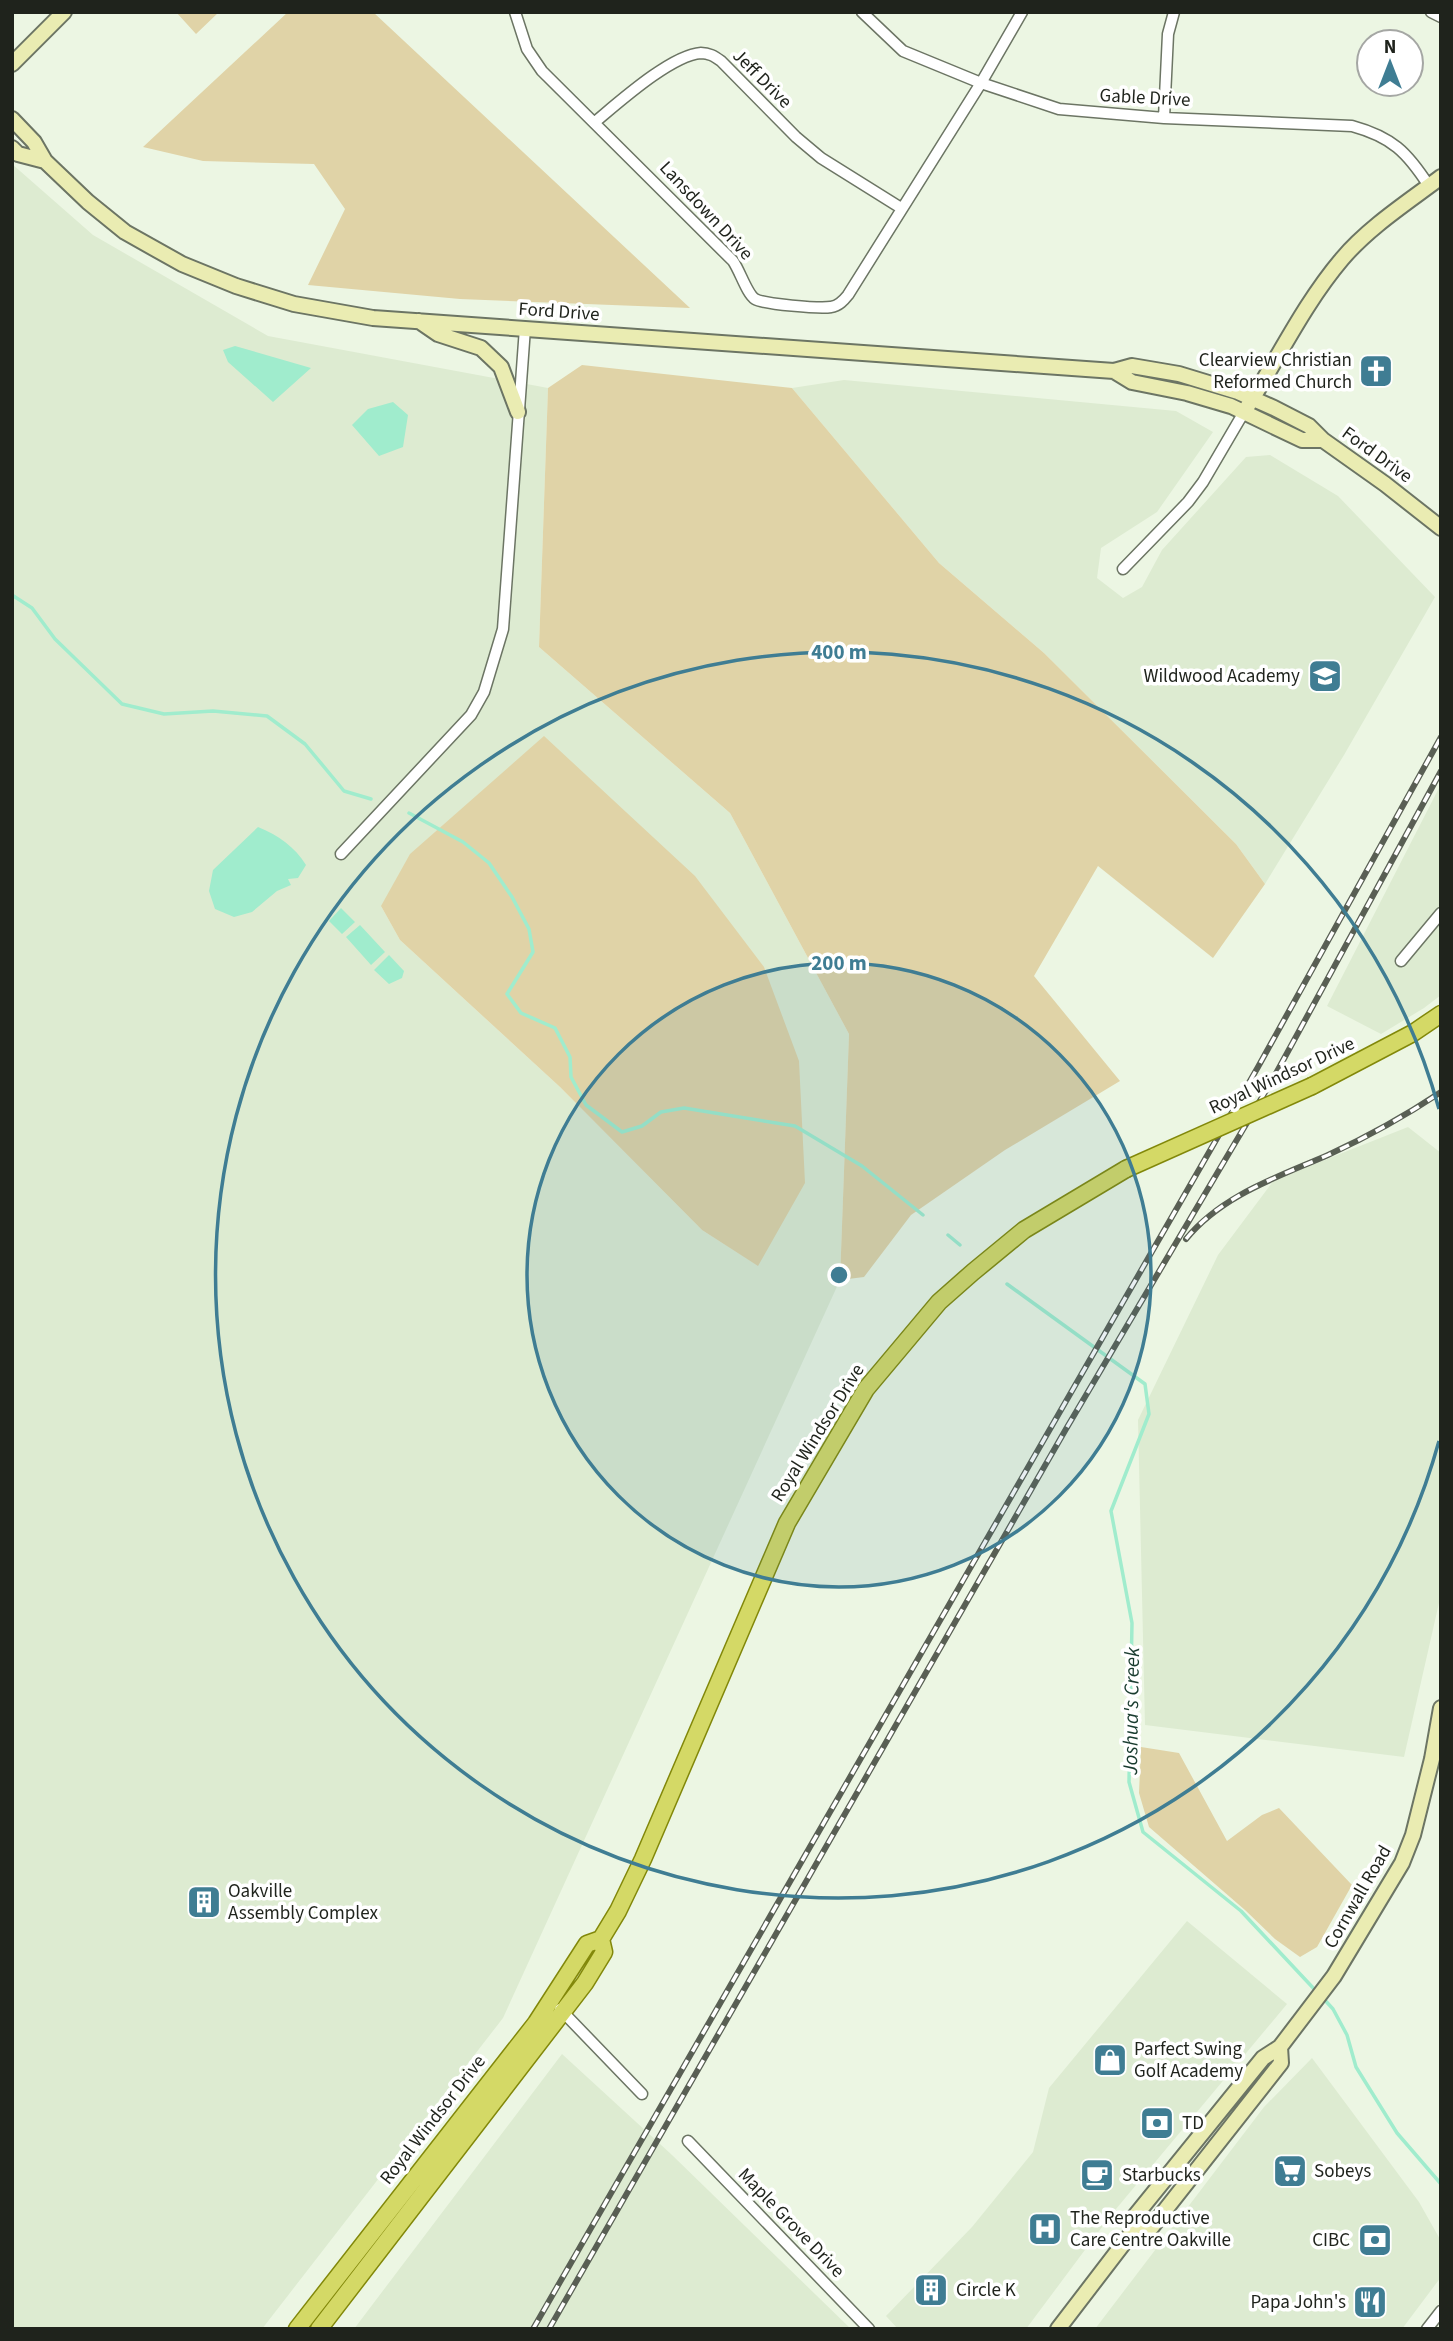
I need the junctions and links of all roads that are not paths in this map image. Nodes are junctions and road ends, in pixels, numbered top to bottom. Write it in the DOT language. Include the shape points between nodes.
graph roads {
  1 [pos="64,12"];
  2 [pos="516,12"];
  3 [pos="862,12"];
  4 [pos="1022,12"];
  5 [pos="1174,12"];
  6 [pos="1431,12"];
  7 [pos="1441,17"];
  8 [pos="12,64"];
  9 [pos="981,83"];
  10 [pos="1164,118"];
  11 [pos="12,119"];
  12 [pos="594,122"];
  13 [pos="13,149"];
  14 [pos="45,161"];
  15 [pos="1435,182"];
  16 [pos="901,208"];
  17 [pos="418,320"];
  18 [pos="525,328"];
  19 [pos="1114,372"];
  20 [pos="1253,398"];
  21 [pos="518,412"];
  22 [pos="1244,412"];
  23 [pos="1323,440"];
  24 [pos="1441,528"];
  25 [pos="1123,569"];
  26 [pos="341,854"];
  27 [pos="1441,913"];
  28 [pos="1401,961"];
  29 [pos="1441,1014"];
  30 [pos="1441,1708"];
  31 [pos="601,1939"];
  32 [pos="552,1999"];
  33 [pos="562,2014"];
  34 [pos="642,2094"];
  35 [pos="688,2141"];
  36 [pos="1441,2311"];
  37 [pos="1433,2326"];
  38 [pos="297,2329"];
  39 [pos="319,2329"];
  40 [pos="869,2329"];
  41 [pos="1058,2329"];
  1 -- 8 [label="main road"];
  2 -- 12 [label="street, Lansdown Drive" via="527,49 542,71"];
  3 -- 9 [label="street, Gable Drive" via="903,51"];
  4 -- 9 [label="street, Lansdown Drive"];
  5 -- 10 [label="street" via="1168,34"];
  6 -- 7 [label="street"];
  9 -- 10 [label="street, Gable Drive" via="1059,108"];
  9 -- 16 [label="street, Lansdown Drive"];
  10 -- 15 [label="street, Gable Drive" via="1352,126 1387,139"];
  11 -- 14 [label="main road, Ford Drive"];
  12 -- 16 [label="street, Jeff Drive" via="685,57 710,54 821,158"];
  12 -- 16 [label="street, Lansdown Drive" via="733,261 748,293 766,303 832,307 842,303"];
  13 -- 14 [label="main road, Ford Drive" via="18,155"];
  14 -- 17 [label="main road, Ford Drive" via="125,232 182,264 294,304 373,318"];
  15 -- 20 [label="main road" via="1343,257"];
  17 -- 18 [label="main road, Ford Drive"];
  17 -- 21 [label="main road" via="438,334 481,348 501,367"];
  18 -- 19 [label="main road, Ford Drive"];
  18 -- 21 [label="street"];
  19 -- 20 [label="main road, Ford Drive" via="1132,366 1179,374"];
  19 -- 22 [label="main road, Ford Drive" via="1132,382 1208,398"];
  20 -- 22 [label="main road"];
  20 -- 23 [label="main road, Ford Drive" via="1309,426"];
  21 -- 26 [label="street" via="503,629 484,692 471,715"];
  22 -- 23 [label="main road, Ford Drive" via="1302,440"];
  22 -- 25 [label="street" via="1188,502"];
  23 -- 24 [label="main road, Ford Drive"];
  27 -- 28 [label="street"];
  29 -- 31 [label="main road, Royal Windsor Drive, bridge" via="1312,1086 1126,1169 1024,1230 939,1302 866,1389 788,1523 638,1871"];
  30 -- 41 [label="main road, Cornwall Road" via="1413,1835 1381,1900 1303,2018 1280,2047 1263,2058 1135,2216 1130,2235"];
  31 -- 32 [label="main road, Royal Windsor Drive" via="587,1944"];
  31 -- 33 [label="main road, Royal Windsor Drive" via="604,1952"];
  32 -- 33 [label="street"];
  32 -- 38 [label="main road, Royal Windsor Drive"];
  33 -- 34 [label="street"];
  33 -- 39 [label="main road, Royal Windsor Drive"];
  35 -- 40 [label="street, Maple Grove Drive"];
  36 -- 37 [label="street"];
}
